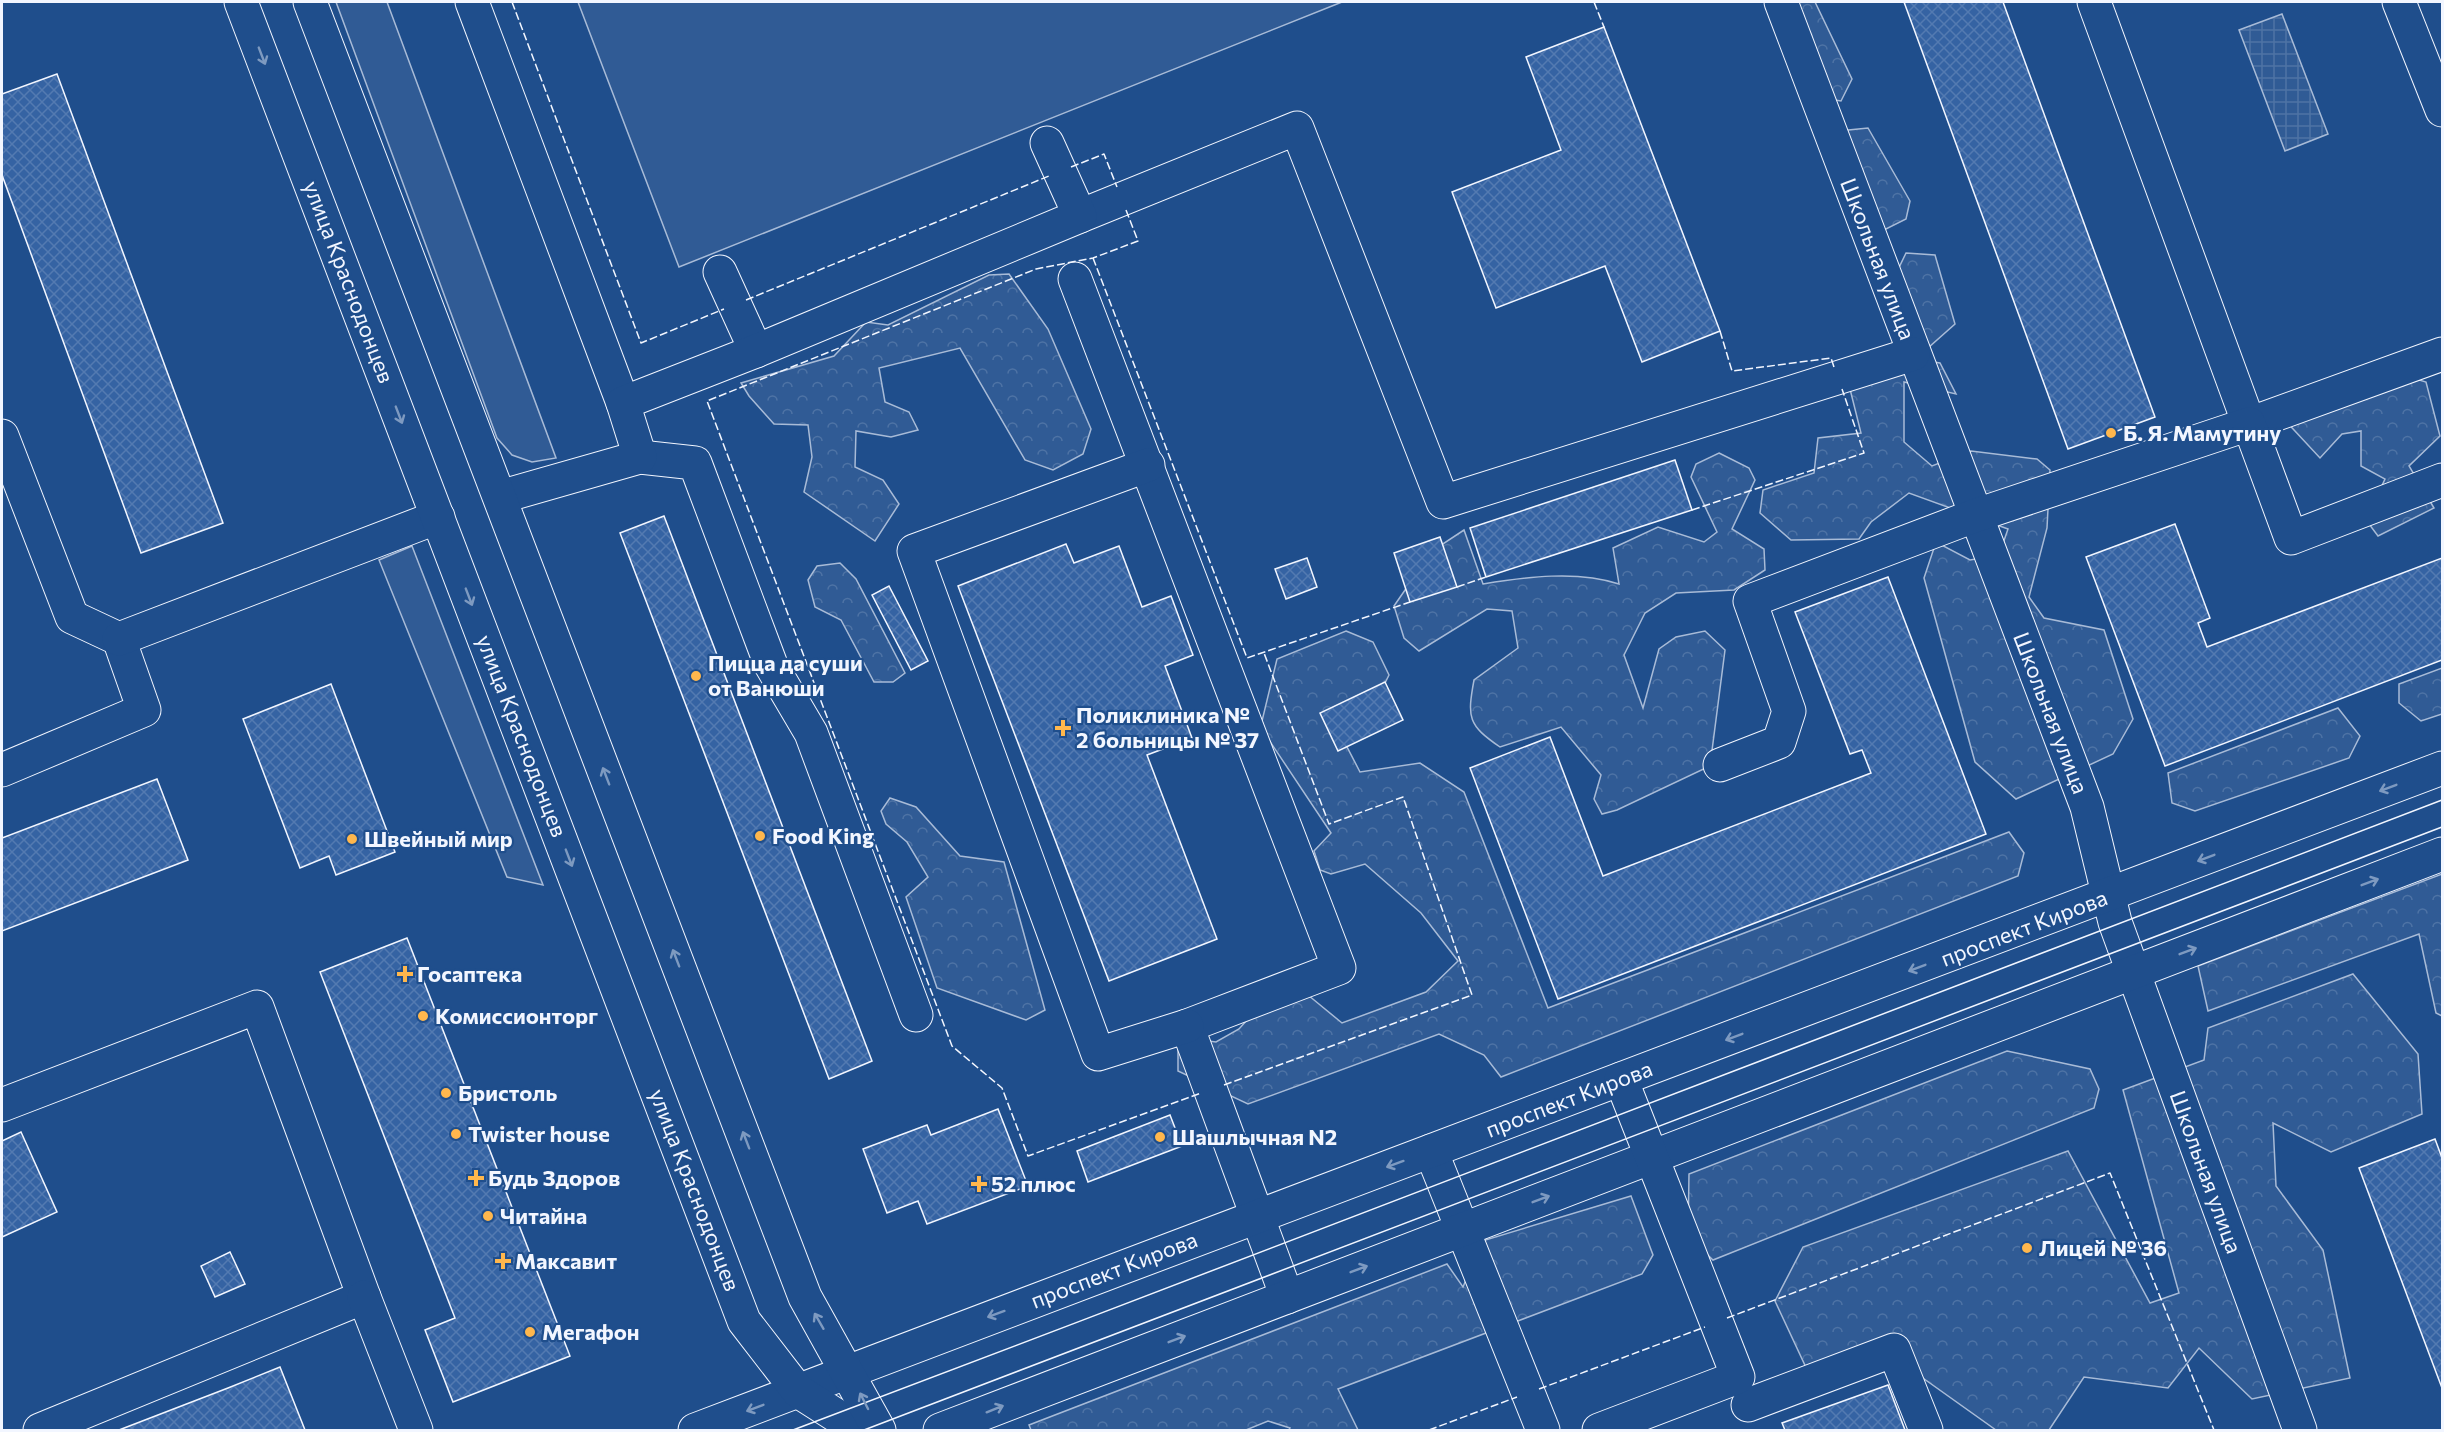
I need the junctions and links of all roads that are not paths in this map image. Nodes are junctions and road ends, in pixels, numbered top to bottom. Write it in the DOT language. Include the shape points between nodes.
graph roads {
  1 [pos="242,2"];
  2 [pos="310,2"];
  3 [pos="472,2"];
  4 [pos="1781,2"];
  5 [pos="2094,2"];
  6 [pos="2399,2"];
  7 [pos="2442,110"];
  8 [pos="1047,143"];
  9 [pos="1080,216"];
  10 [pos="720,272"];
  11 [pos="1075,279"];
  12 [pos="756,351"];
  13 [pos="1913,354"];
  14 [pos="2442,354"];
  15 [pos="623,403"];
  16 [pos="2249,424"];
  17 [pos="2,436"];
  18 [pos="640,457"];
  19 [pos="1148,465"];
  20 [pos="2442,480"];
  21 [pos="500,497"];
  22 [pos="1974,516"];
  23 [pos="438,517"];
  24 [pos="119,639"];
  25 [pos="1720,765"];
  26 [pos="2442,768"];
  27 [pos="2,770"];
  28 [pos="2442,854"];
  29 [pos="2109,895"];
  30 [pos="2134,972"];
  31 [pos="916,1015"];
  32 [pos="1187,1026"];
  33 [pos="1621,1079"];
  34 [pos="2,1105"];
  35 [pos="1431,1151"];
  36 [pos="1652,1157"];
  37 [pos="1258,1215"];
  38 [pos="1462,1229"];
  39 [pos="1287,1296"];
  40 [pos="364,1298"];
  41 [pos="849,1371"];
  42 [pos="798,1391"];
  43 [pos="1743,1404"];
  44 [pos="40,1431"];
  45 [pos="416,1431"];
  46 [pos="695,1431"];
  47 [pos="859,1431"];
  48 [pos="879,1431"];
  49 [pos="940,1431"];
  50 [pos="1543,1431"];
  51 [pos="1599,1431"];
  52 [pos="1926,1431"];
  53 [pos="2300,1431"];
  1 -- 23 [label="street, улица Краснодонцев, one-way"];
  2 -- 21 [label="street"];
  3 -- 15 [label="street"];
  4 -- 13 [label="street, Школьная улица"];
  5 -- 16 [label="street"];
  6 -- 7 [label="street"];
  8 -- 9 [label="street"];
  9 -- 12 [label="street"];
  9 -- 13 [label="street" via="1297,128 1443,502"];
  10 -- 12 [label="street"];
  11 -- 19 [label="street"];
  12 -- 15 [label="street"];
  13 -- 22 [label="street, Школьная улица"];
  14 -- 16 [label="street"];
  15 -- 18 [label="street"];
  16 -- 20 [label="street" via="2291,538"];
  16 -- 22 [label="street"];
  17 -- 24 [label="street" via="72,617"];
  18 -- 21 [label="street"];
  18 -- 31 [label="street" via="695,463 771,665 811,733"];
  19 -- 32 [label="street" via="1339,968"];
  19 -- 32 [label="street" via="914,551 1098,1054"];
  41 -- 21 [label="street, one-way" via="806,1297"];
  22 -- 25 [label="street" via="1750,601 1789,711 1779,742"];
  22 -- 29 [label="street, Школьная улица" via="2087,807"];
  23 -- 24 [label="street"];
  23 -- 42 [label="street, улица Краснодонцев, one-way" via="744,1321"];
  24 -- 27 [label="street" via="144,710"];
  26 -- 29 [label="street, проспект Кирова, one-way"];
  30 -- 28 [label="street, one-way"];
  29 -- 30 [label="street, Школьная улица"];
  29 -- 33 [label="street, проспект Кирова, one-way"];
  30 -- 36 [label="street"];
  30 -- 53 [label="street, Школьная улица"];
  32 -- 37 [label="street"];
  33 -- 35 [label="street, проспект Кирова"];
  33 -- 36 [label="street"];
  34 -- 40 [label="street" via="257,1007"];
  35 -- 37 [label="street, проспект Кирова, one-way"];
  35 -- 38 [label="street"];
  38 -- 36 [label="street, one-way"];
  36 -- 43 [label="street"];
  37 -- 39 [label="street"];
  37 -- 41 [label="street, проспект Кирова, one-way"];
  39 -- 38 [label="street, one-way"];
  38 -- 50 [label="street"];
  49 -- 39 [label="street, one-way"];
  40 -- 44 [label="street"];
  40 -- 45 [label="street"];
  41 -- 42 [label="street, проспект Кирова"];
  48 -- 41 [label="street, one-way"];
  42 -- 46 [label="street, проспект Кирова, one-way"];
  42 -- 47 [label="street, улица Краснодонцев"];
  43 -- 51 [label="street"];
  43 -- 52 [label="street" via="1894,1350"];
}
